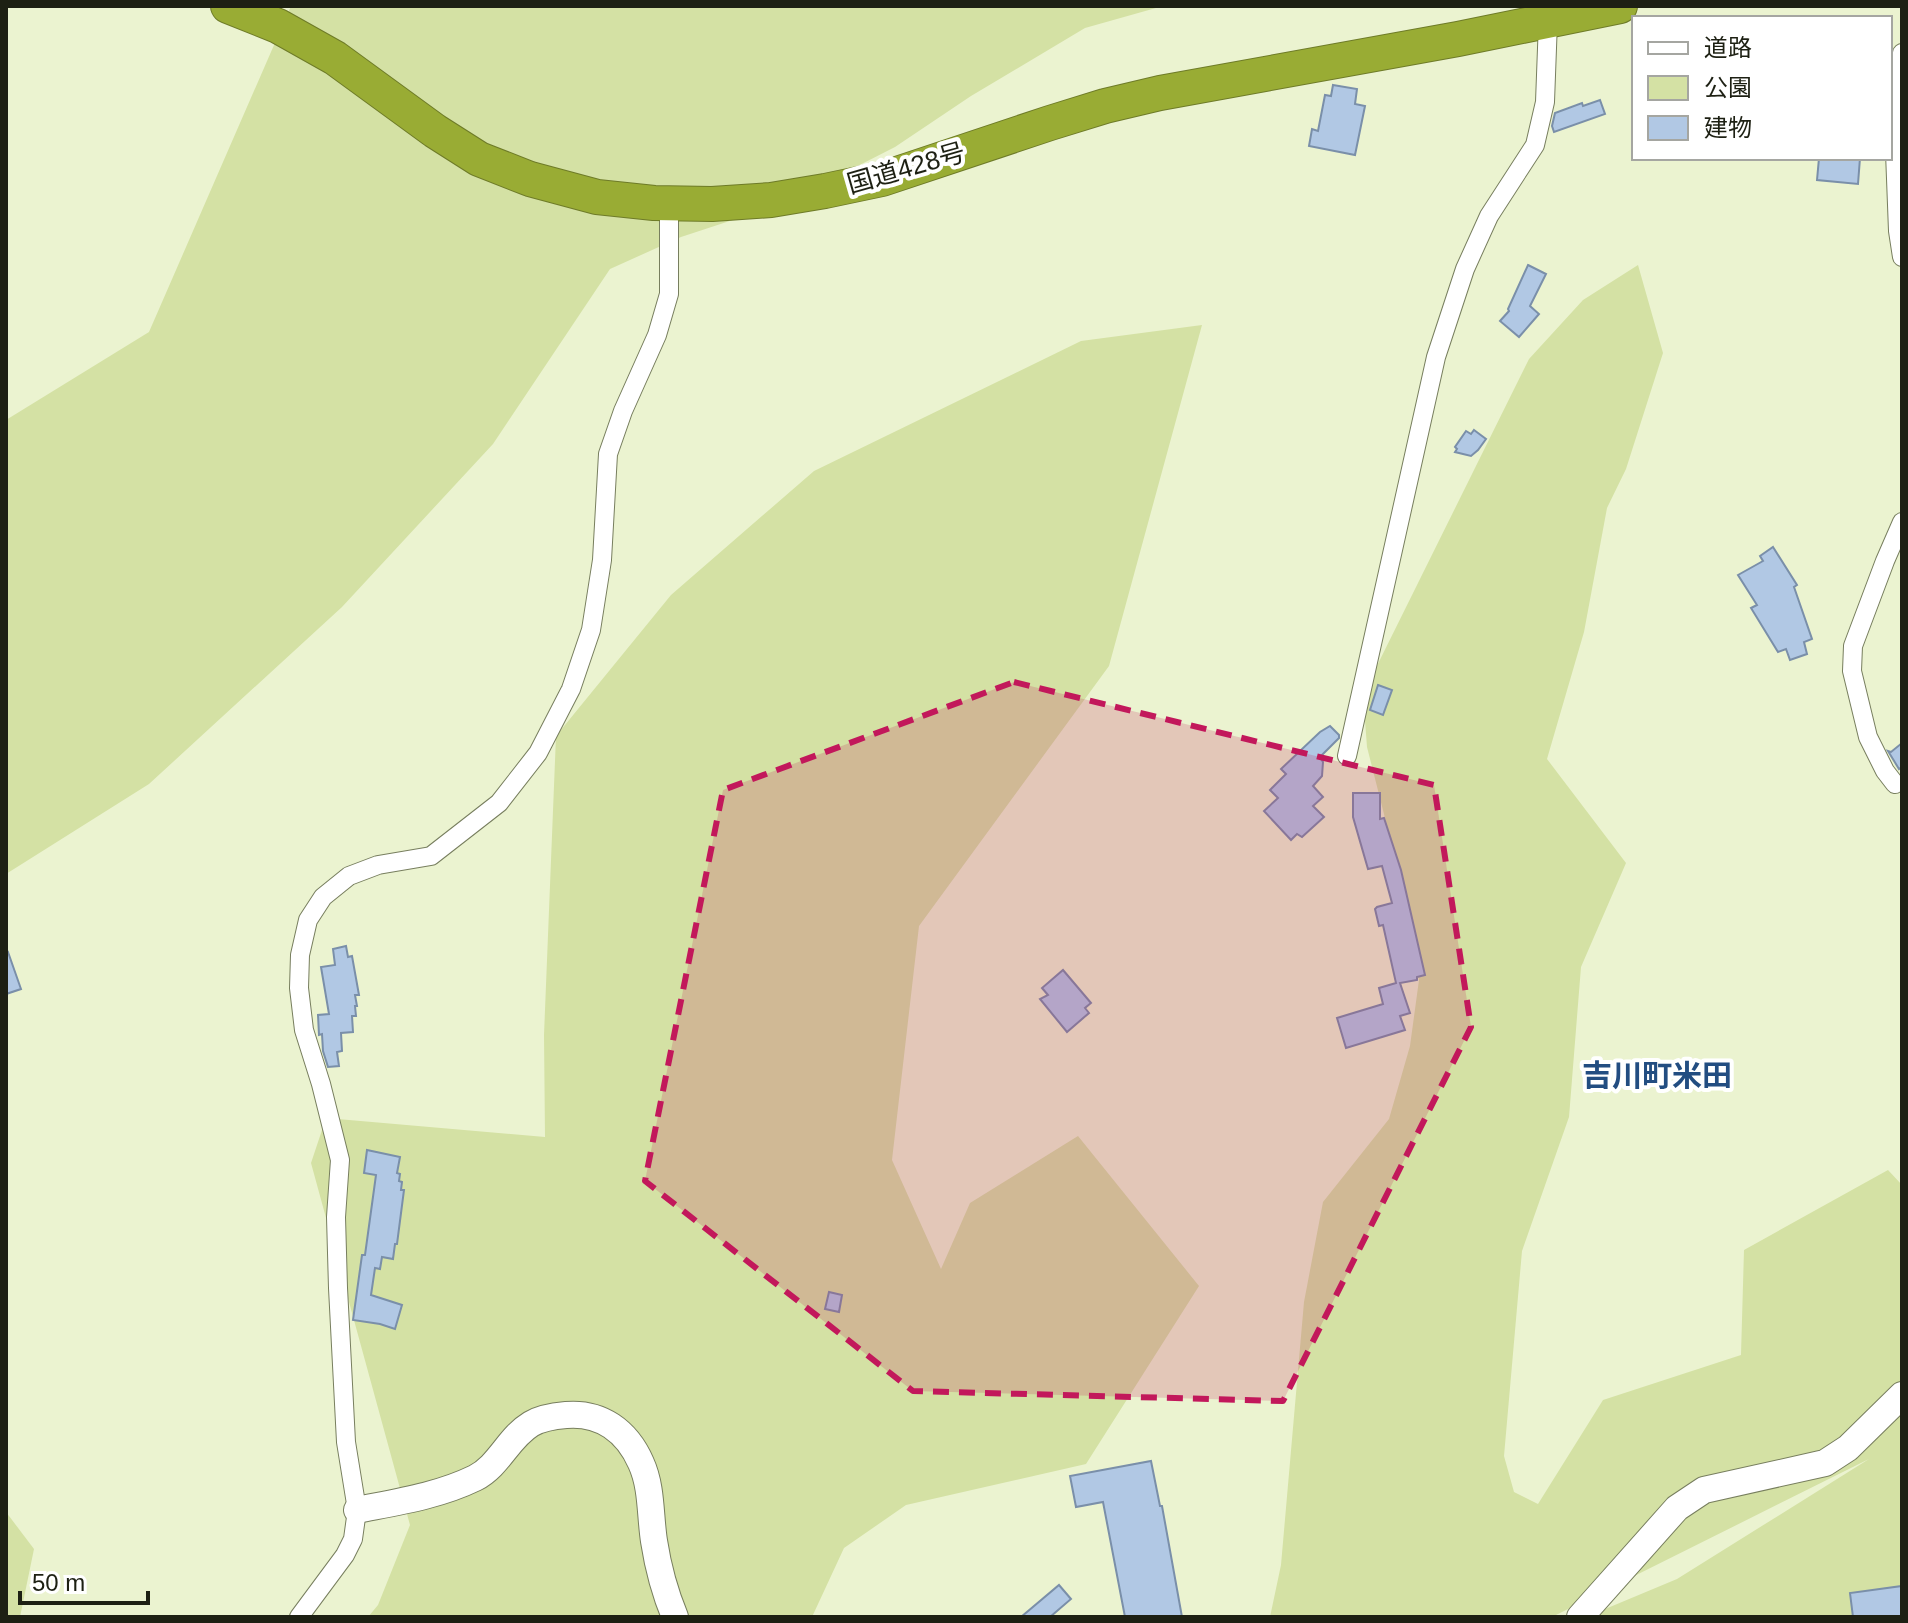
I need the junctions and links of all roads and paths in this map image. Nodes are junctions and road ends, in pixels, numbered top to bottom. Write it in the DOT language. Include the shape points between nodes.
graph roads {
  1 [pos="228,6"];
  2 [pos="1620,6"];
  3 [pos="1548,21"];
  4 [pos="1902,53"];
  5 [pos="669,204"];
  6 [pos="1902,257"];
  7 [pos="1902,522"];
  8 [pos="1347,756"];
  9 [pos="1895,784"];
  10 [pos="1902,1395"];
  11 [pos="357,1510"];
  12 [pos="299,1617"];
  13 [pos="675,1617"];
  14 [pos="1580,1617"];
  1 -- 5 [label="highway, 国道428号" via="335,58 479,159 572,192"];
  2 -- 3 [label="highway, 国道428号"];
  3 -- 5 [label="highway, 国道428号" via="1133,99 882,179 825,191 771,200"];
  3 -- 8 [label="street" via="1545,102 1535,145 1489,216 1436,357"];
  4 -- 6 [label="street" via="1894,126"];
  5 -- 11 [label="street" via="669,294 608,454 602,560 591,630 571,689 538,753 499,803 431,856 349,876 323,897 305,931 299,988 304,1030 340,1160 338,1288 346,1442"];
  7 -- 9 [label="street" via="1853,646 1852,671 1868,737"];
  10 -- 14 [label="street" via="1825,1463 1704,1490 1677,1508"];
  11 -- 12 [label="street" via="345,1555"];
  11 -- 13 [label="street" via="446,1491 478,1477 512,1439 551,1416 598,1418 619,1429 643,1466 659,1565"];
}
